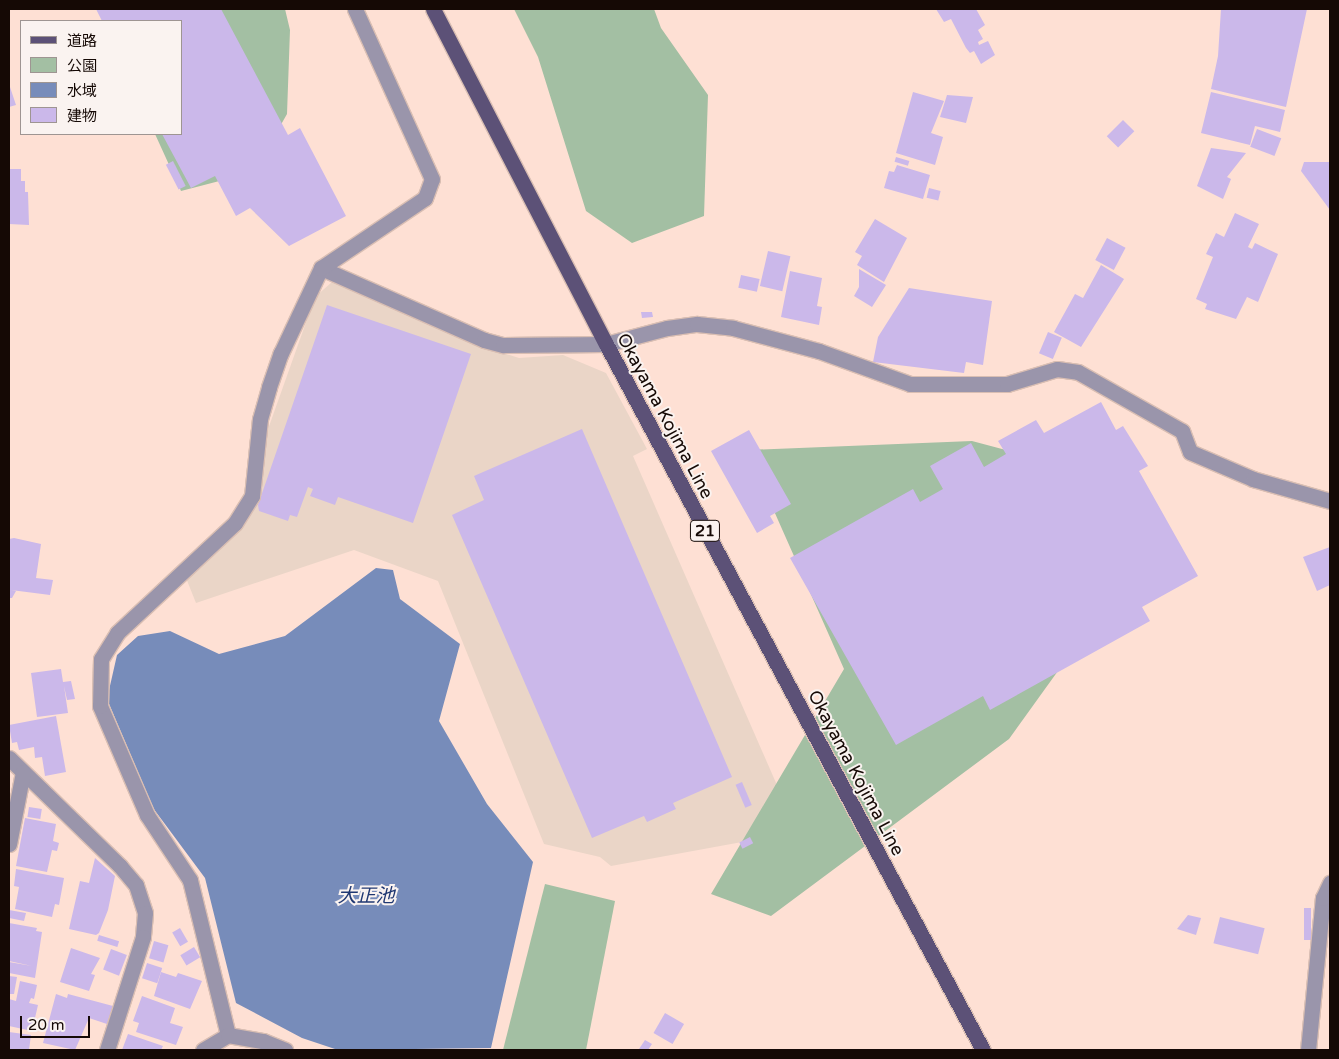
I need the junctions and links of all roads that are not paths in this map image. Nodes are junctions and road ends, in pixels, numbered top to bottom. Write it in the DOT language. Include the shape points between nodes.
graph roads {
  1 [pos="355,9"];
  2 [pos="433,9"];
  3 [pos="320,268"];
  4 [pos="606,344"];
  5 [pos="1330,501"];
  6 [pos="9,758"];
  7 [pos="23,772"];
  8 [pos="9,844"];
  9 [pos="1330,883"];
  10 [pos="228,1035"];
  11 [pos="108,1050"];
  12 [pos="203,1050"];
  13 [pos="286,1050"];
  14 [pos="983,1050"];
  15 [pos="1308,1050"];
  1 -- 3 [label="street" via="432,179 425,198"];
  2 -- 4 [label="main road, Okayama Kojima Line / 21"];
  3 -- 4 [label="street" via="484,340 541,346"];
  3 -- 10 [label="street" via="269,388 260,419 252,496 235,523 117,633 101,659 100,706 147,815 190,880"];
  4 -- 5 [label="street" via="667,328 697,324 732,328 818,351 910,384 1006,384 1057,369 1078,372 1182,431 1190,452 1253,479"];
  4 -- 14 [label="main road, Okayama Kojima Line / 21"];
  6 -- 7 [label="street"];
  7 -- 8 [label="street"];
  7 -- 11 [label="street" via="120,866 136,885 145,913 143,937"];
  9 -- 15 [label="street" via="1323,898"];
  10 -- 12 [label="street"];
  10 -- 13 [label="street" via="263,1041"];
}
